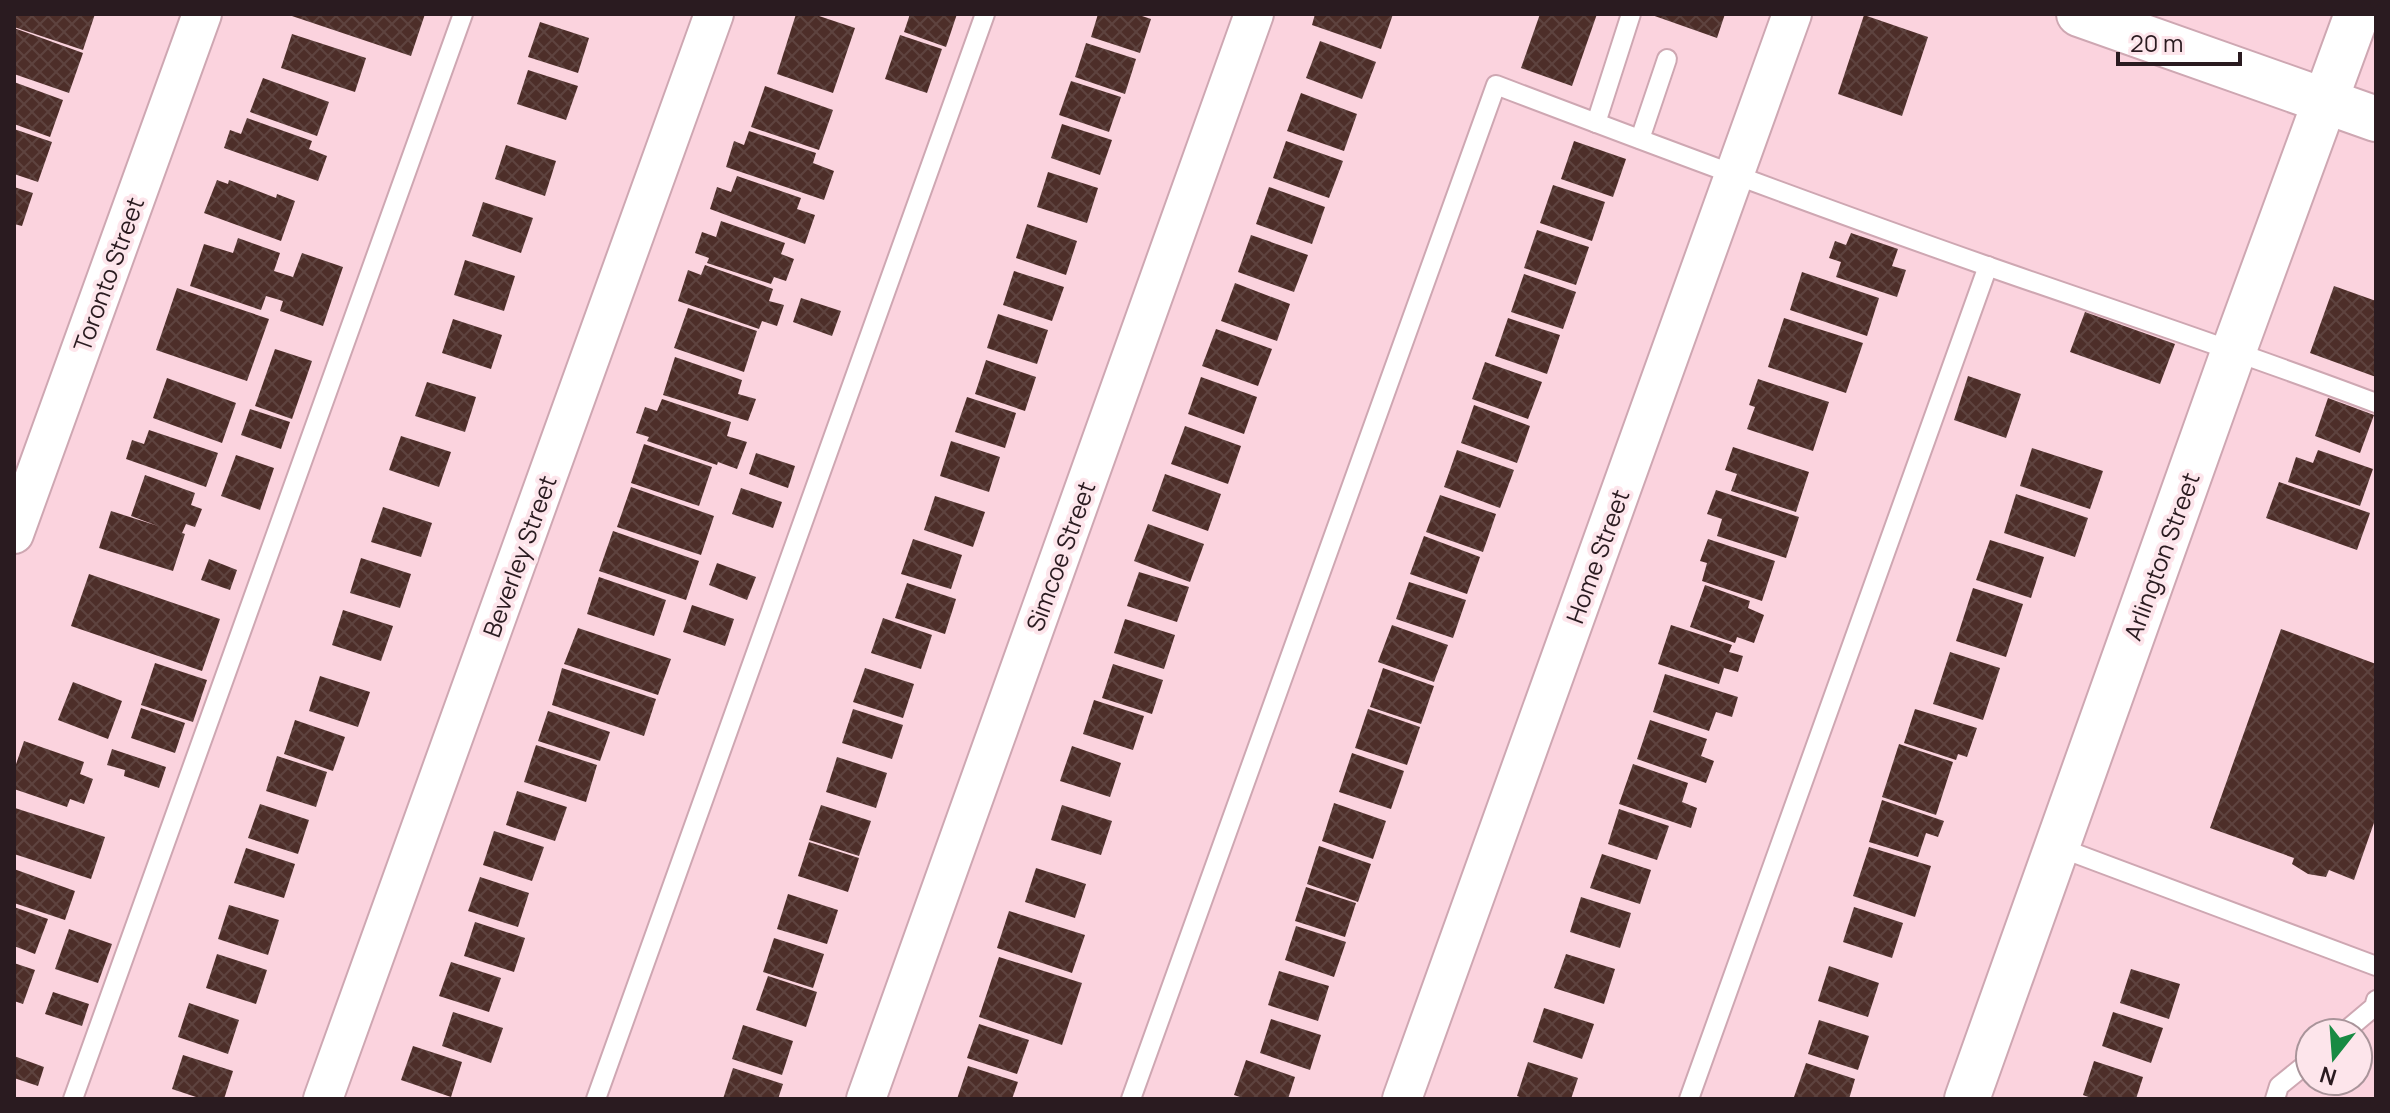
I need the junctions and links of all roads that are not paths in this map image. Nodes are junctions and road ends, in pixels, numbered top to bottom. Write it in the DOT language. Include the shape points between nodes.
graph roads {
  1 [pos="202,14"];
  2 [pos="463,14"];
  3 [pos="714,14"];
  4 [pos="985,14"];
  5 [pos="1254,14"];
  6 [pos="1631,14"];
  7 [pos="1792,14"];
  8 [pos="2079,14"];
  9 [pos="2357,14"];
  10 [pos="1667,59"];
  11 [pos="2326,101"];
  12 [pos="2376,119"];
  13 [pos="1596,123"];
  14 [pos="1640,139"];
  15 [pos="1734,175"];
  16 [pos="1988,266"];
  17 [pos="2234,350"];
  18 [pos="2376,403"];
  19 [pos="14,534"];
  20 [pos="2058,847"];
  21 [pos="2376,966"];
  22 [pos="2376,1000"];
  23 [pos="2362,1017"];
  24 [pos="2294,1074"];
  25 [pos="73,1099"];
  26 [pos="323,1099"];
  27 [pos="596,1099"];
  28 [pos="866,1099"];
  29 [pos="1131,1099"];
  30 [pos="1402,1099"];
  31 [pos="1689,1099"];
  32 [pos="1967,1099"];
  33 [pos="2275,1099"];
  1 -- 19 [label="street, Toronto Street"];
  2 -- 25 [label="lane"];
  3 -- 26 [label="street, Beverley Street"];
  4 -- 27 [label="lane"];
  5 -- 28 [label="street, Simcoe Street"];
  6 -- 13 [label="lane"];
  7 -- 15 [label="street, Home Street"];
  8 -- 11 [label="main road"];
  9 -- 11 [label="main road, Arlington Street"];
  10 -- 14 [label="lane"];
  11 -- 12 [label="main road"];
  11 -- 17 [label="main road, Arlington Street"];
  13 -- 14 [label="lane"];
  13 -- 29 [label="lane" via="1496,85"];
  14 -- 15 [label="lane"];
  15 -- 16 [label="lane"];
  15 -- 30 [label="street, Home Street"];
  16 -- 17 [label="lane"];
  16 -- 31 [label="lane"];
  17 -- 18 [label="lane"];
  17 -- 20 [label="main road, Arlington Street"];
  20 -- 21 [label="lane"];
  20 -- 32 [label="main road, Arlington Street"];
  22 -- 23 [label="lane"];
  24 -- 33 [label="lane" via="2279,1086"];
}
